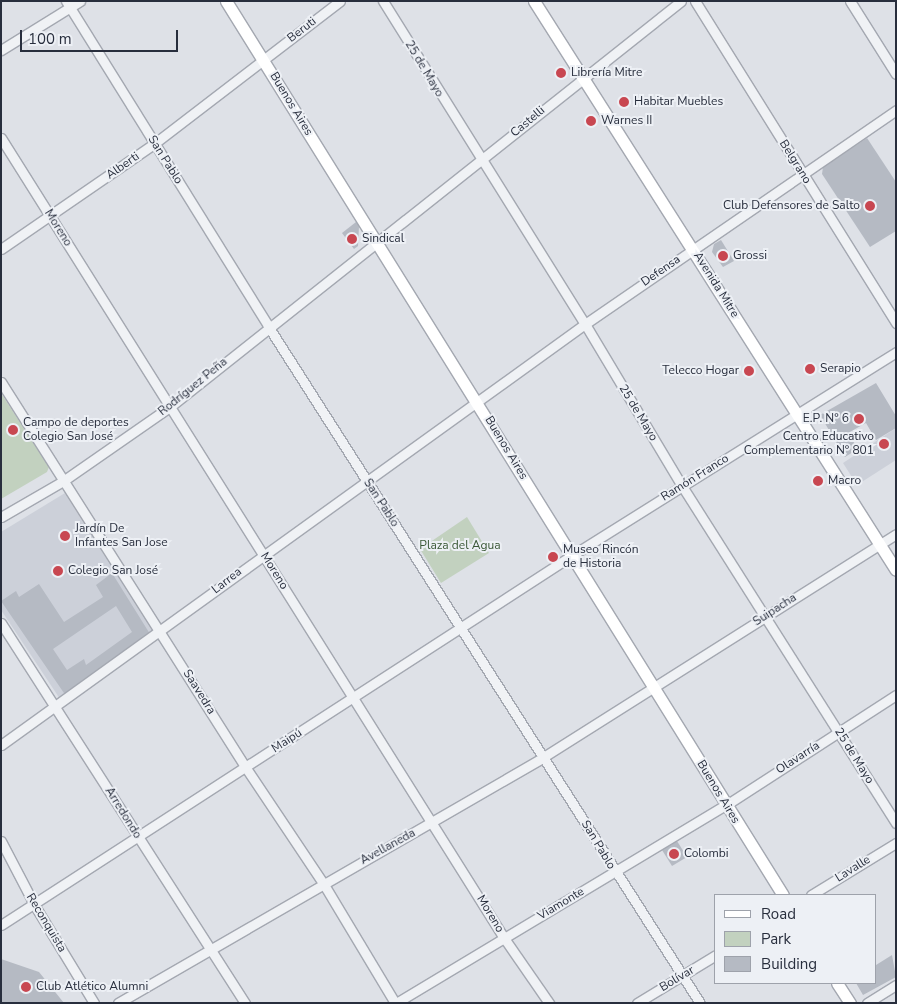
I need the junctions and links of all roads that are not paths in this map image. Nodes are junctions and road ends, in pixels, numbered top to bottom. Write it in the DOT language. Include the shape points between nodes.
graph roads {
  1 [pos="80,1"];
  2 [pos="226,1"];
  3 [pos="340,1"];
  4 [pos="383,1"];
  5 [pos="534,1"];
  6 [pos="681,1"];
  7 [pos="695,1"];
  8 [pos="850,1"];
  9 [pos="68,5"];
  10 [pos="1,50"];
  11 [pos="264,60"];
  12 [pos="896,74"];
  13 [pos="582,77"];
  14 [pos="896,110"];
  15 [pos="1,138"];
  16 [pos="155,143"];
  17 [pos="481,162"];
  18 [pos="804,176"];
  19 [pos="51,216"];
  20 [pos="377,246"];
  21 [pos="1,248"];
  22 [pos="694,248"];
  23 [pos="896,323"];
  24 [pos="585,324"];
  25 [pos="268,326"];
  26 [pos="896,352"];
  27 [pos="1,382"];
  28 [pos="477,400"];
  29 [pos="170,406"];
  30 [pos="797,414"];
  31 [pos="366,480"];
  32 [pos="63,481"];
  33 [pos="682,486"];
  34 [pos="1,517"];
  35 [pos="896,534"];
  36 [pos="880,544"];
  37 [pos="263,553"];
  38 [pos="571,556"];
  39 [pos="896,570"];
  40 [pos="765,617"];
  41 [pos="1,623"];
  42 [pos="461,628"];
  43 [pos="161,632"];
  44 [pos="655,687"];
  45 [pos="896,696"];
  46 [pos="354,698"];
  47 [pos="56,707"];
  48 [pos="839,731"];
  49 [pos="1,745"];
  50 [pos="545,756"];
  51 [pos="246,768"];
  52 [pos="726,805"];
  53 [pos="434,821"];
  54 [pos="896,823"];
  55 [pos="138,838"];
  56 [pos="1,842"];
  57 [pos="896,843"];
  58 [pos="615,872"];
  59 [pos="323,883"];
  60 [pos="782,894"];
  61 [pos="813,894"];
  62 [pos="35,906"];
  63 [pos="2,925"];
  64 [pos="504,938"];
  65 [pos="211,948"];
  66 [pos="714,956"];
  67 [pos="683,975"];
  68 [pos="838,984"];
  69 [pos="896,985"];
  70 [pos="94,1003"];
  71 [pos="118,1003"];
  72 [pos="245,1003"];
  73 [pos="396,1003"];
  74 [pos="549,1003"];
  75 [pos="637,1003"];
  76 [pos="700,1003"];
  77 [pos="850,1003"];
  78 [pos="867,1003"];
  1 -- 9 [label="street"];
  2 -- 11 [label="street, Buenos Aires"];
  3 -- 11 [label="street, Beruti"];
  4 -- 17 [label="street, 25 de Mayo"];
  5 -- 13 [label="street, Avenida Mitre"];
  6 -- 13 [label="street, Castelli"];
  7 -- 18 [label="street, Belgrano"];
  8 -- 12 [label="street"];
  9 -- 10 [label="street"];
  9 -- 16 [label="street, San Pablo"];
  11 -- 16 [label="street, Alberti"];
  11 -- 20 [label="street, Buenos Aires"];
  13 -- 17 [label="street, Castelli"];
  13 -- 22 [label="street, Avenida Mitre"];
  14 -- 18 [label="street, Defensa"];
  15 -- 19 [label="street, Moreno"];
  16 -- 19 [label="street, Alberti"];
  16 -- 25 [label="street, San Pablo"];
  17 -- 20 [label="street, Castelli"];
  17 -- 24 [label="street, 25 de Mayo"];
  18 -- 22 [label="street, Defensa"];
  18 -- 23 [label="street, Belgrano"];
  19 -- 21 [label="street, Alberti"];
  19 -- 29 [label="street, Moreno"];
  20 -- 25 [label="street, Rodríguez Peña"];
  20 -- 28 [label="street, Buenos Aires"];
  22 -- 24 [label="street, Defensa"];
  22 -- 30 [label="street, Avenida Mitre"];
  24 -- 28 [label="street, Defensa"];
  24 -- 33 [label="street, 25 de Mayo"];
  25 -- 29 [label="street, Rodríguez Peña"];
  25 -- 31 [label="street, San Pablo"];
  26 -- 30 [label="street, Ramón Franco"];
  27 -- 32 [label="street, Saavedra"];
  28 -- 31 [label="street, Larrea"];
  28 -- 38 [label="street, Buenos Aires"];
  29 -- 32 [label="street, Rodríguez Peña"];
  29 -- 37 [label="street, Moreno"];
  30 -- 33 [label="street, Ramón Franco"];
  30 -- 36 [label="street, Avenida Mitre"];
  31 -- 37 [label="street, Larrea"];
  31 -- 42 [label="street, San Pablo"];
  32 -- 34 [label="street, Rodríguez Peña"];
  32 -- 43 [label="street, Saavedra"];
  33 -- 38 [label="street, Ramón Franco"];
  33 -- 40 [label="street, 25 de Mayo"];
  35 -- 36 [label="street, Suipacha"];
  36 -- 39 [label="street, Avenida Mitre"];
  36 -- 40 [label="street, Suipacha"];
  37 -- 43 [label="street, Larrea"];
  37 -- 46 [label="street, Moreno"];
  38 -- 42 [label="street, Maipú"];
  38 -- 44 [label="street, Buenos Aires"];
  40 -- 44 [label="street, Suipacha"];
  40 -- 48 [label="street, 25 de Mayo"];
  41 -- 47 [label="street, Arredondo"];
  42 -- 46 [label="street, Maipú"];
  42 -- 50 [label="street, San Pablo"];
  43 -- 47 [label="street, Larrea"];
  43 -- 51 [label="street, Saavedra"];
  44 -- 50 [label="street, Avellaneda"];
  44 -- 52 [label="street, Buenos Aires"];
  45 -- 48 [label="street, Olavarría"];
  46 -- 51 [label="street, Maipú"];
  46 -- 53 [label="street, Moreno"];
  47 -- 49 [label="street, Larrea"];
  47 -- 55 [label="street, Arredondo"];
  48 -- 52 [label="street, Olavarría"];
  48 -- 54 [label="street, 25 de Mayo"];
  50 -- 53 [label="street, Avellaneda"];
  50 -- 58 [label="street, San Pablo"];
  51 -- 55 [label="street, Maipú"];
  51 -- 59 [label="street, Saavedra"];
  52 -- 58 [label="street, Viamonte"];
  52 -- 60 [label="street, Buenos Aires"];
  53 -- 59 [label="street, Avellaneda"];
  53 -- 64 [label="street, Moreno"];
  55 -- 62 [label="street, Maipú"];
  55 -- 65 [label="street, Arredondo"];
  56 -- 62 [label="street, Reconquista"];
  57 -- 61 [label="street, Lavalle"];
  58 -- 64 [label="street, Viamonte"];
  58 -- 67 [label="street, San Pablo"];
  59 -- 65 [label="street, Avellaneda"];
  59 -- 73 [label="street, Saavedra"];
  62 -- 63 [label="street, Maipú"];
  62 -- 70 [label="street, Reconquista"];
  64 -- 73 [label="street, Viamonte"];
  64 -- 74 [label="street, Moreno"];
  65 -- 71 [label="street, Avellaneda"];
  65 -- 72 [label="street, Arredondo"];
  66 -- 67 [label="street, Bolívar"];
  67 -- 75 [label="street, Bolívar"];
  67 -- 76 [label="street, San Pablo"];
  68 -- 77 [label="street"];
  69 -- 78 [label="street"];
}
